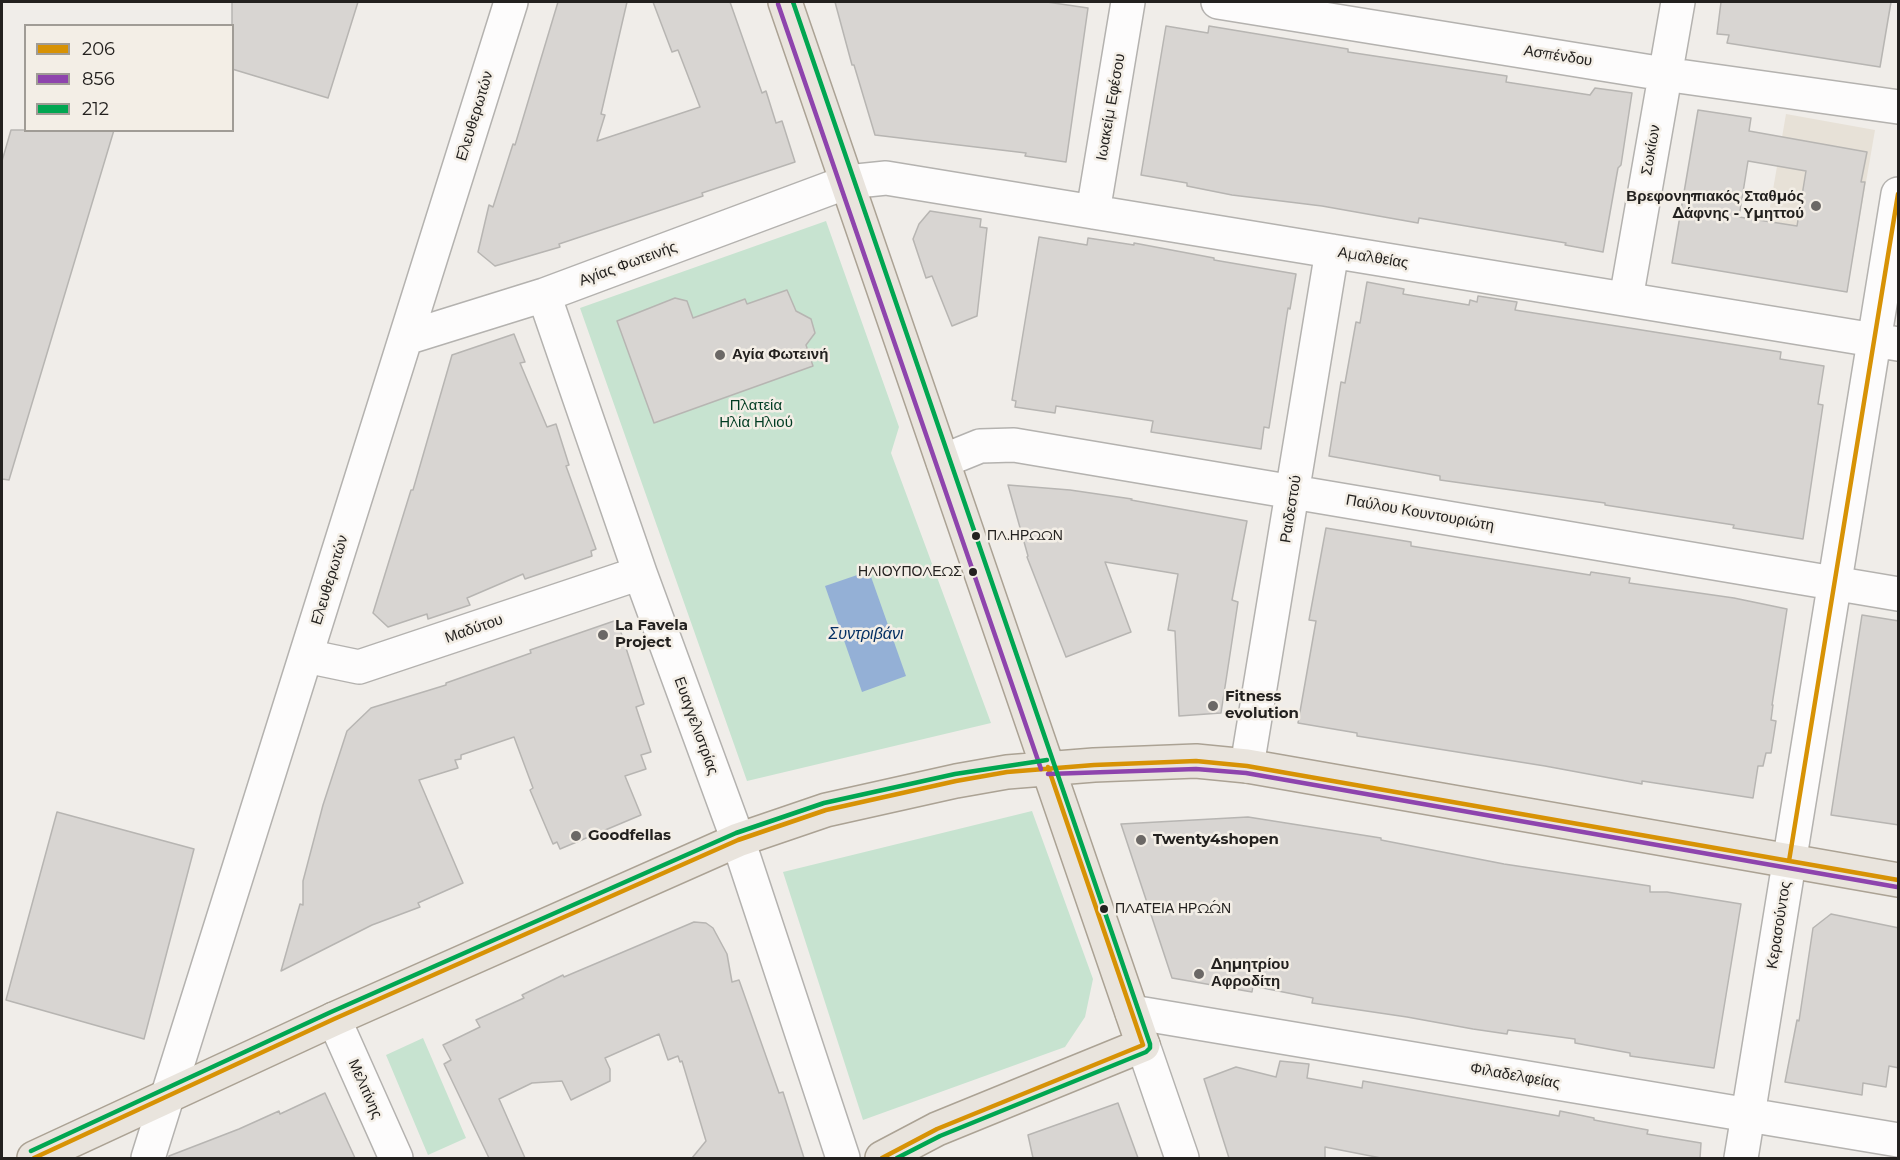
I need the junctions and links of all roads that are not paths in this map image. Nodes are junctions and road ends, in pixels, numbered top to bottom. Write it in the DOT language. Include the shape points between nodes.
graph roads {
  1 [pos="511,2"];
  2 [pos="786,2"];
  3 [pos="1128,2"];
  4 [pos="1218,2"];
  5 [pos="1678,2"];
  6 [pos="1664,74"];
  7 [pos="1899,107"];
  8 [pos="848,182"];
  9 [pos="1899,194"];
  10 [pos="1093,212"];
  11 [pos="1332,251"];
  12 [pos="544,295"];
  13 [pos="1626,299"];
  14 [pos="406,338"];
  15 [pos="1887,342"];
  16 [pos="943,461"];
  17 [pos="1294,492"];
  18 [pos="640,573"];
  19 [pos="1835,583"];
  20 [pos="1899,594"];
  21 [pos="306,656"];
  22 [pos="1247,766"];
  23 [pos="1048,768"];
  24 [pos="738,840"];
  25 [pos="1789,861"];
  26 [pos="1899,880"];
  27 [pos="1132,1012"];
  28 [pos="334,1019"];
  29 [pos="1143,1045"];
  30 [pos="168,1095"];
  31 [pos="1748,1115"];
  32 [pos="1899,1140"];
  33 [pos="34,1158"];
  34 [pos="148,1158"];
  35 [pos="396,1158"];
  36 [pos="843,1158"];
  37 [pos="882,1158"];
  38 [pos="1182,1158"];
  39 [pos="1741,1158"];
  1 -- 14 [label="street, Ελευθερωτών"];
  2 -- 8 [label="main road"];
  3 -- 10 [label="street, Ιωακείμ Εφέσου"];
  4 -- 6 [label="street, Ασπένδου"];
  5 -- 6 [label="street, Σωκίων"];
  6 -- 7 [label="street, Ασπένδου"];
  6 -- 13 [label="street, Σωκίων"];
  8 -- 10 [label="street, Αμαλθείας" via="886,178"];
  8 -- 12 [label="street, Αγίας Φωτεινής"];
  8 -- 16 [label="main road"];
  9 -- 15 [label="street, Κερασούντος"];
  10 -- 11 [label="street, Αμαλθείας"];
  11 -- 13 [label="street, Αμαλθείας"];
  11 -- 17 [label="street, Ραιδεστού"];
  12 -- 14 [label="street, Αγίας Φωτεινής"];
  12 -- 18 [label="street, Ευαγγελιστρίας"];
  13 -- 15 [label="street, Αμαλθείας"];
  14 -- 21 [label="street, Ελευθερωτών"];
  15 -- 19 [label="street, Κερασούντος"];
  16 -- 17 [label="street, Παύλου Κουντουριώτη" via="980,446 1014,445"];
  16 -- 23 [label="main road"];
  17 -- 19 [label="street, Παύλου Κουντουριώτη"];
  17 -- 22 [label="street, Ραιδεστού"];
  18 -- 21 [label="street, Μαδύτου" via="359,667"];
  18 -- 24 [label="street, Ευαγγελιστρίας"];
  19 -- 20 [label="street, Παύλου Κουντουριώτη"];
  19 -- 25 [label="street, Κερασούντος"];
  21 -- 30 [label="street, Ελευθερωτών"];
  22 -- 23 [label="main road" via="1196,761"];
  22 -- 25 [label="main road"];
  23 -- 24 [label="main road" via="1007,771 826,810"];
  23 -- 27 [label="main road"];
  24 -- 28 [label="main road"];
  24 -- 36 [label="street, Ευαγγελιστρίας"];
  25 -- 26 [label="main road"];
  25 -- 31 [label="street, Κερασούντος"];
  27 -- 29 [label="main road"];
  27 -- 31 [label="street, Φιλαδελφείας"];
  28 -- 30 [label="main road"];
  28 -- 35 [label="street, Μελιτίνης"];
  29 -- 37 [label="main road" via="937,1129"];
  29 -- 38 [label="street"];
  30 -- 33 [label="main road"];
  30 -- 34 [label="street, Ελευθερωτών"];
  31 -- 32 [label="street, Φιλαδελφείας"];
  31 -- 39 [label="street, Κερασούντος"];
}
